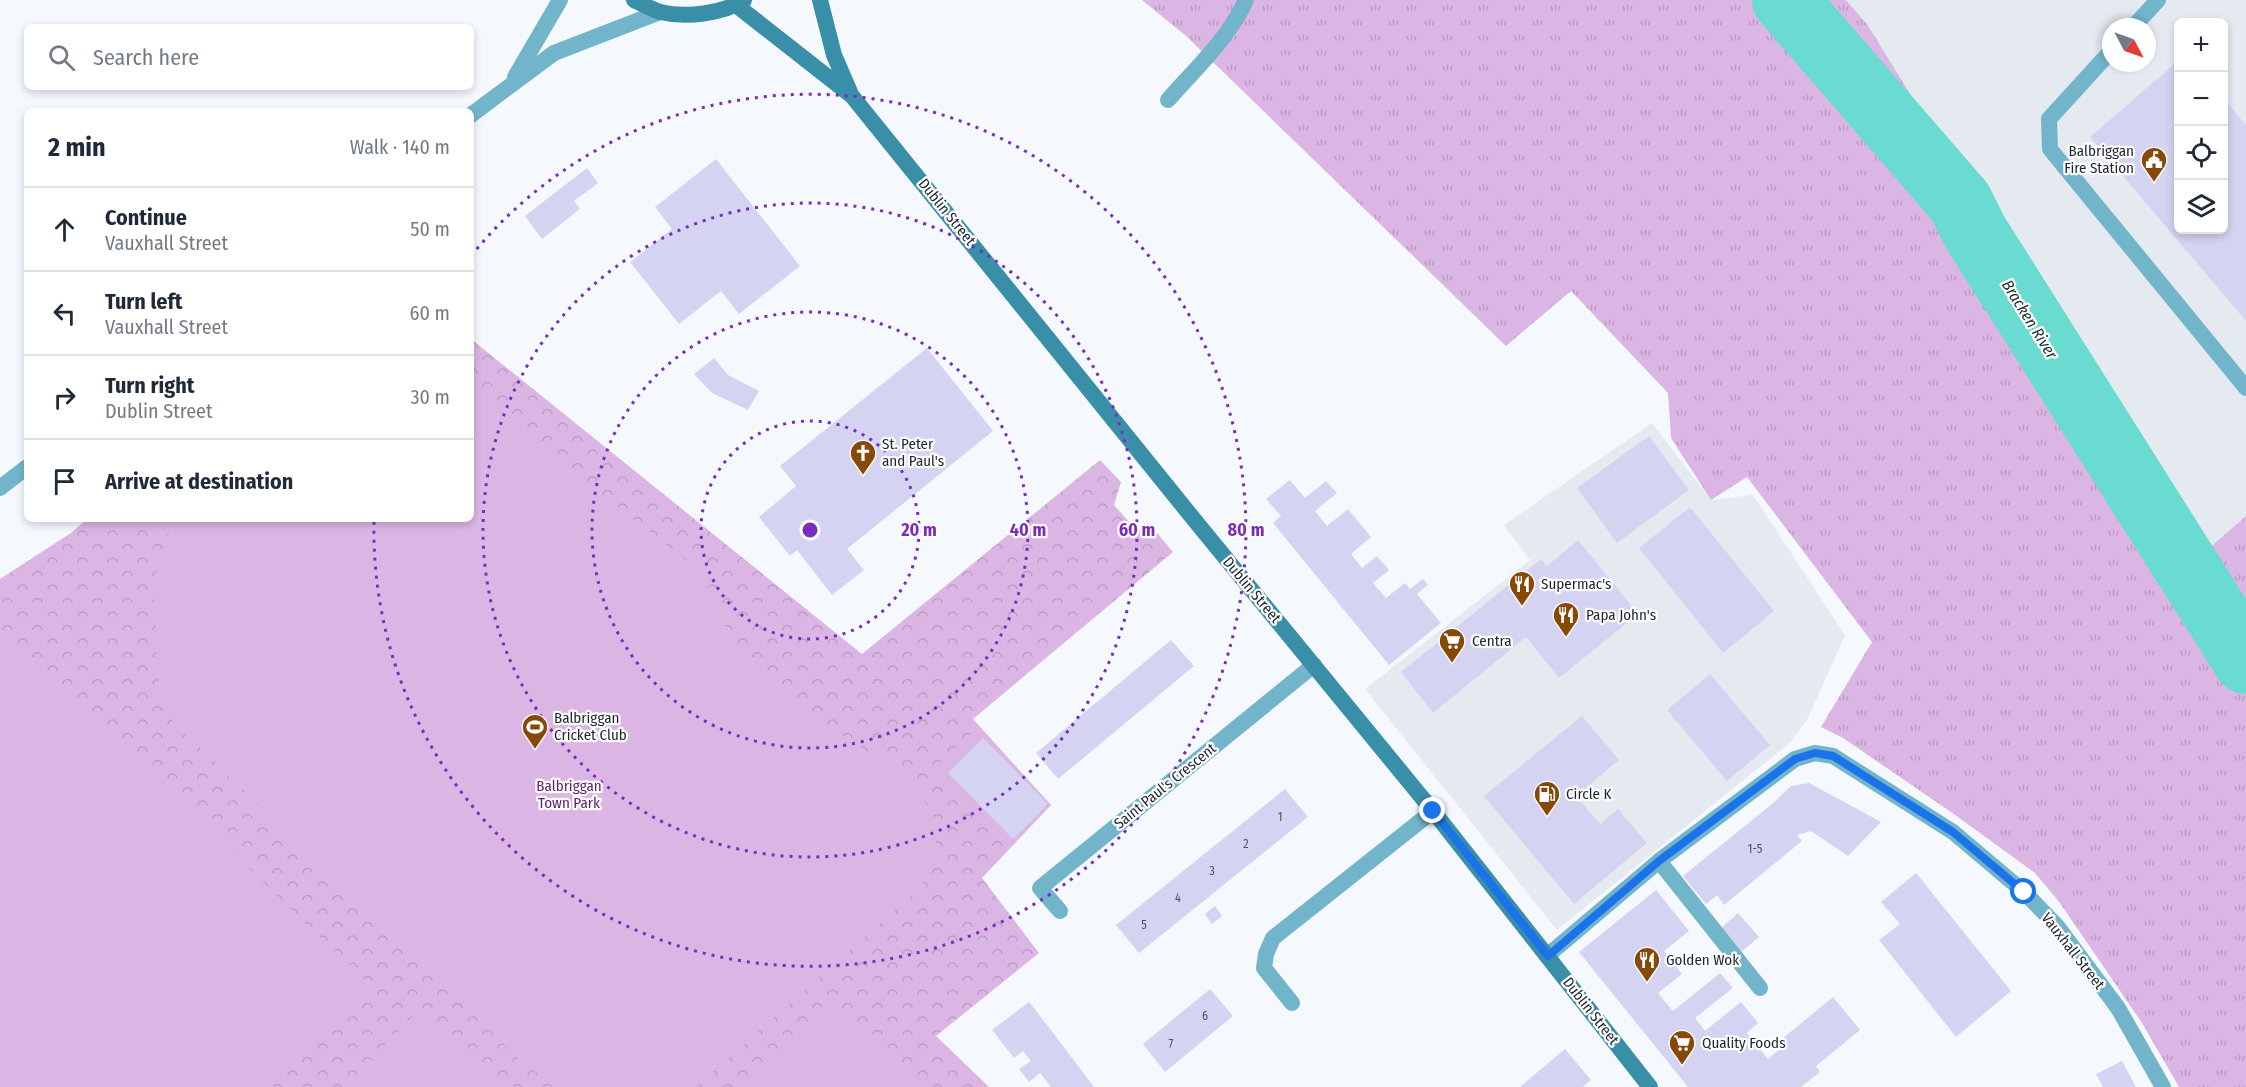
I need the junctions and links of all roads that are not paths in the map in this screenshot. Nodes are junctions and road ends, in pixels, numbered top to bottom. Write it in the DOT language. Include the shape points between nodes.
graph roads {
  1 [pos="560,0"];
  2 [pos="634,0"];
  3 [pos="820,0"];
  4 [pos="1246,0"];
  5 [pos="2158,0"];
  6 [pos="740,3"];
  7 [pos="660,12"];
  8 [pos="2141,18"];
  9 [pos="2102,61"];
  10 [pos="511,83"];
  11 [pos="852,96"];
  12 [pos="1168,100"];
  13 [pos="474,113"];
  14 [pos="2246,388"];
  15 [pos="24,469"];
  16 [pos="0,488"];
  17 [pos="1314,664"];
  18 [pos="1433,811"];
  19 [pos="1659,861"];
  20 [pos="1060,911"];
  21 [pos="1548,956"];
  22 [pos="1760,988"];
  23 [pos="1292,1003"];
  24 [pos="1650,1087"];
  25 [pos="2163,1087"];
  1 -- 10 [label="street"];
  2 -- 7 [label="main road"];
  3 -- 11 [label="main road, Dublin Street" via="834,55"];
  4 -- 12 [label="street" via="1216,45"];
  5 -- 8 [label="street"];
  6 -- 7 [label="main road" via="698,14"];
  6 -- 11 [label="main road, Dublin Street"];
  7 -- 10 [label="street" via="554,53"];
  9 -- 14 [label="street" via="2049,119 2050,149"];
  10 -- 13 [label="street"];
  11 -- 17 [label="main road, Dublin Street"];
  15 -- 16 [label="street"];
  17 -- 18 [label="main road, Dublin Street"];
  17 -- 20 [label="street, Saint Paul's Crescent" via="1040,888"];
  18 -- 21 [label="main road, Dublin Street"];
  18 -- 23 [label="street" via="1273,938 1264,968"];
  19 -- 21 [label="street, Vauxhall Street"];
  19 -- 22 [label="street"];
  19 -- 25 [label="street, Vauxhall Street" via="1795,759 1815,753 1833,756 1953,832 2024,892 2057,926 2118,1008"];
  21 -- 24 [label="main road, Dublin Street"];
}
